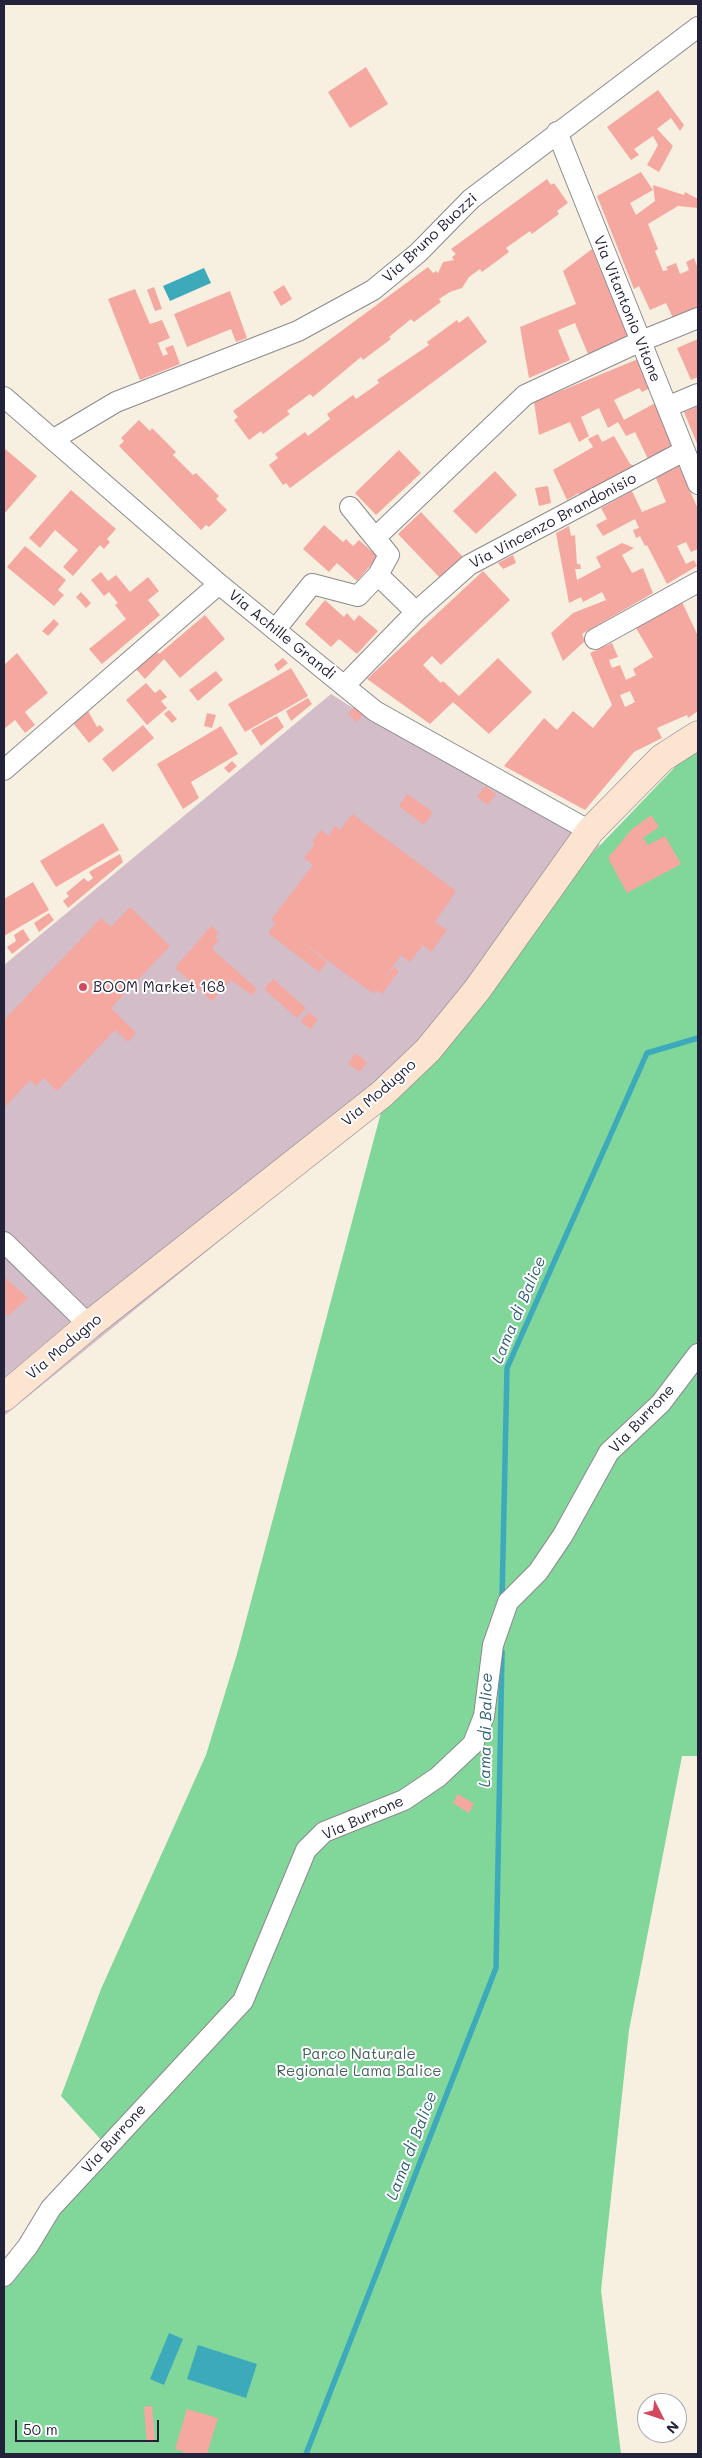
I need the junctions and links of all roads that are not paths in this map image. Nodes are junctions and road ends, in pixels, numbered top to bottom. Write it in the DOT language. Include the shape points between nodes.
graph roads {
  1 [pos="698,27"];
  2 [pos="557,132"];
  3 [pos="698,318"];
  4 [pos="640,342"];
  5 [pos="698,394"];
  6 [pos="4,397"];
  7 [pos="667,407"];
  8 [pos="54,439"];
  9 [pos="684,451"];
  10 [pos="698,484"];
  11 [pos="350,508"];
  12 [pos="376,537"];
  13 [pos="378,575"];
  14 [pos="698,582"];
  15 [pos="218,584"];
  16 [pos="416,612"];
  17 [pos="275,630"];
  18 [pos="595,639"];
  19 [pos="344,686"];
  20 [pos="698,735"];
  21 [pos="4,770"];
  22 [pos="590,831"];
  23 [pos="4,1242"];
  24 [pos="89,1325"];
  25 [pos="698,1354"];
  26 [pos="4,1397"];
  27 [pos="4,2276"];
  1 -- 2 [label="street, Via Bruno Buozzi"];
  2 -- 4 [label="street, Via Vitantonio Vitone"];
  2 -- 8 [label="street, Via Bruno Buozzi" via="471,199 418,253 373,290 298,331 116,402"];
  3 -- 4 [label="street"];
  4 -- 7 [label="street, Via Vitantonio Vitone"];
  4 -- 12 [label="street" via="525,395"];
  5 -- 7 [label="street"];
  6 -- 8 [label="street, Via Achille Grandi"];
  7 -- 9 [label="street, Via Vitantonio Vitone"];
  8 -- 15 [label="street, Via Achille Grandi"];
  9 -- 10 [label="street, Via Vitantonio Vitone"];
  9 -- 16 [label="street, Via Vincenzo Brandonisio" via="469,565"];
  11 -- 12 [label="street"];
  12 -- 13 [label="street" via="389,555"];
  13 -- 16 [label="street"];
  13 -- 17 [label="street" via="358,596 312,584"];
  14 -- 18 [label="street"];
  15 -- 17 [label="street, Via Achille Grandi"];
  15 -- 21 [label="street"];
  16 -- 19 [label="street, Via Vincenzo Brandonisio"];
  17 -- 19 [label="street, Via Achille Grandi"];
  19 -- 22 [label="street, Via Achille Grandi" via="375,711"];
  20 -- 22 [label="street, Via Modugno" via="662,758"];
  22 -- 24 [label="street, Via Modugno" via="477,990 428,1050 382,1094"];
  23 -- 24 [label="street"];
  24 -- 26 [label="street, Via Modugno"];
  25 -- 27 [label="street, Via Burrone" via="661,1403 609,1452 564,1535 538,1572 508,1602 493,1645 484,1716 473,1744 438,1777 404,1800 324,1832 306,1850 243,2001 51,2208 28,2246"];
}
